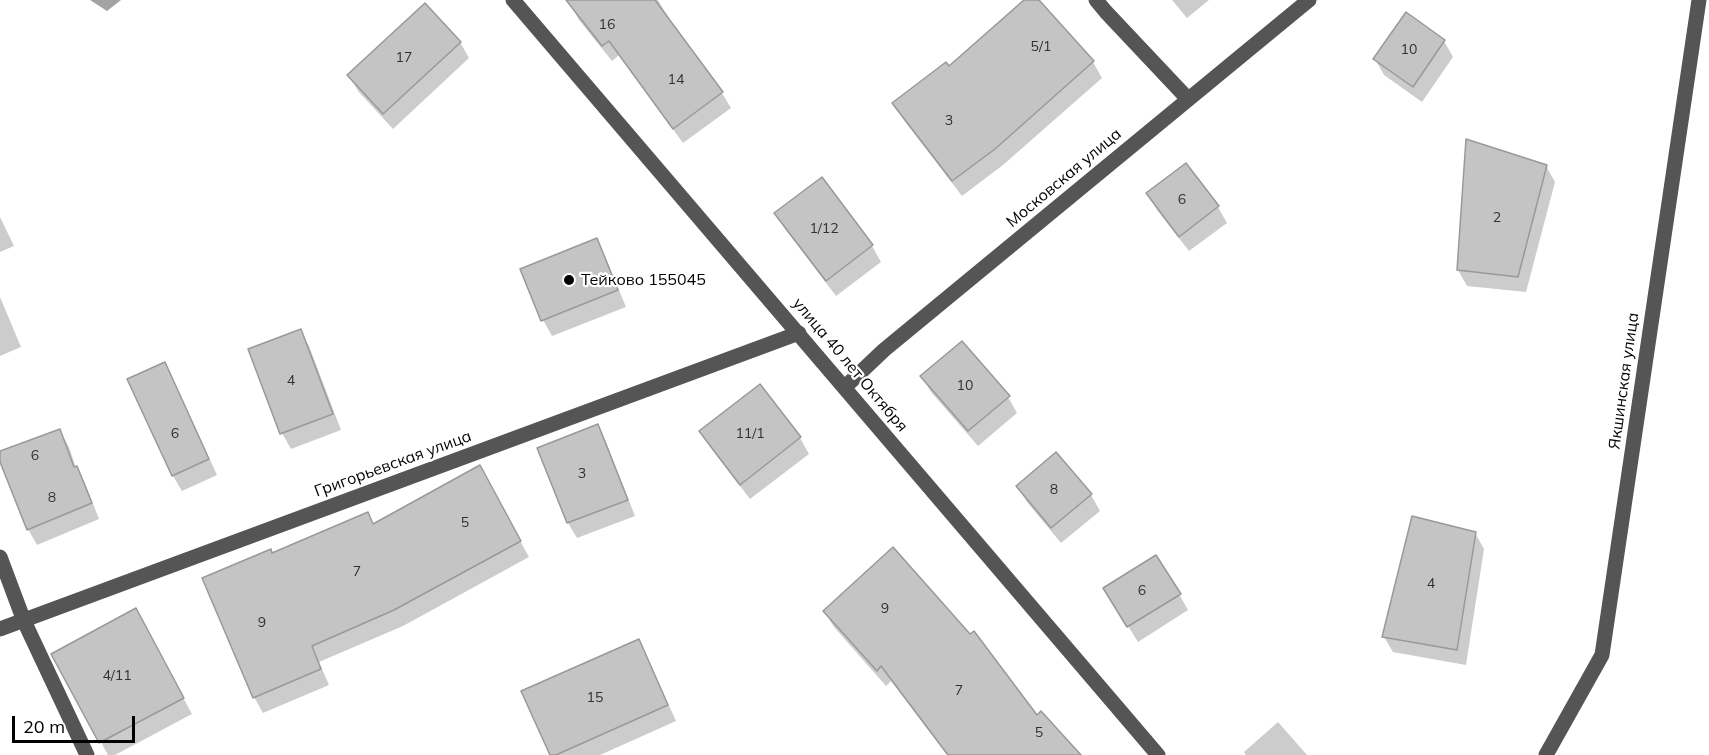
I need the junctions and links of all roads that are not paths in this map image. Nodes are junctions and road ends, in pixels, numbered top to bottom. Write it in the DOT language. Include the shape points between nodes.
graph roads {
  1 [pos="513,0"];
  2 [pos="1096,0"];
  3 [pos="1309,0"];
  4 [pos="1699,0"];
  5 [pos="1188,99"];
  6 [pos="799,333"];
  7 [pos="845,387"];
  8 [pos="0,557"];
  9 [pos="24,621"];
  10 [pos="0,629"];
  11 [pos="87,755"];
  12 [pos="1158,755"];
  13 [pos="1546,755"];
  1 -- 6 [label="street, улица 40 лет Октября"];
  2 -- 5 [label="street"];
  3 -- 5 [label="street, Московская улица"];
  4 -- 13 [label="street, Якшинская улица" via="1602,656"];
  5 -- 7 [label="street, Московская улица" via="884,350"];
  6 -- 7 [label="street, улица 40 лет Октября"];
  6 -- 9 [label="street, Григорьевская улица"];
  7 -- 12 [label="street, улица 40 лет Октября"];
  8 -- 9 [label="street"];
  9 -- 10 [label="street, Григорьевская улица"];
  9 -- 11 [label="street"];
}
